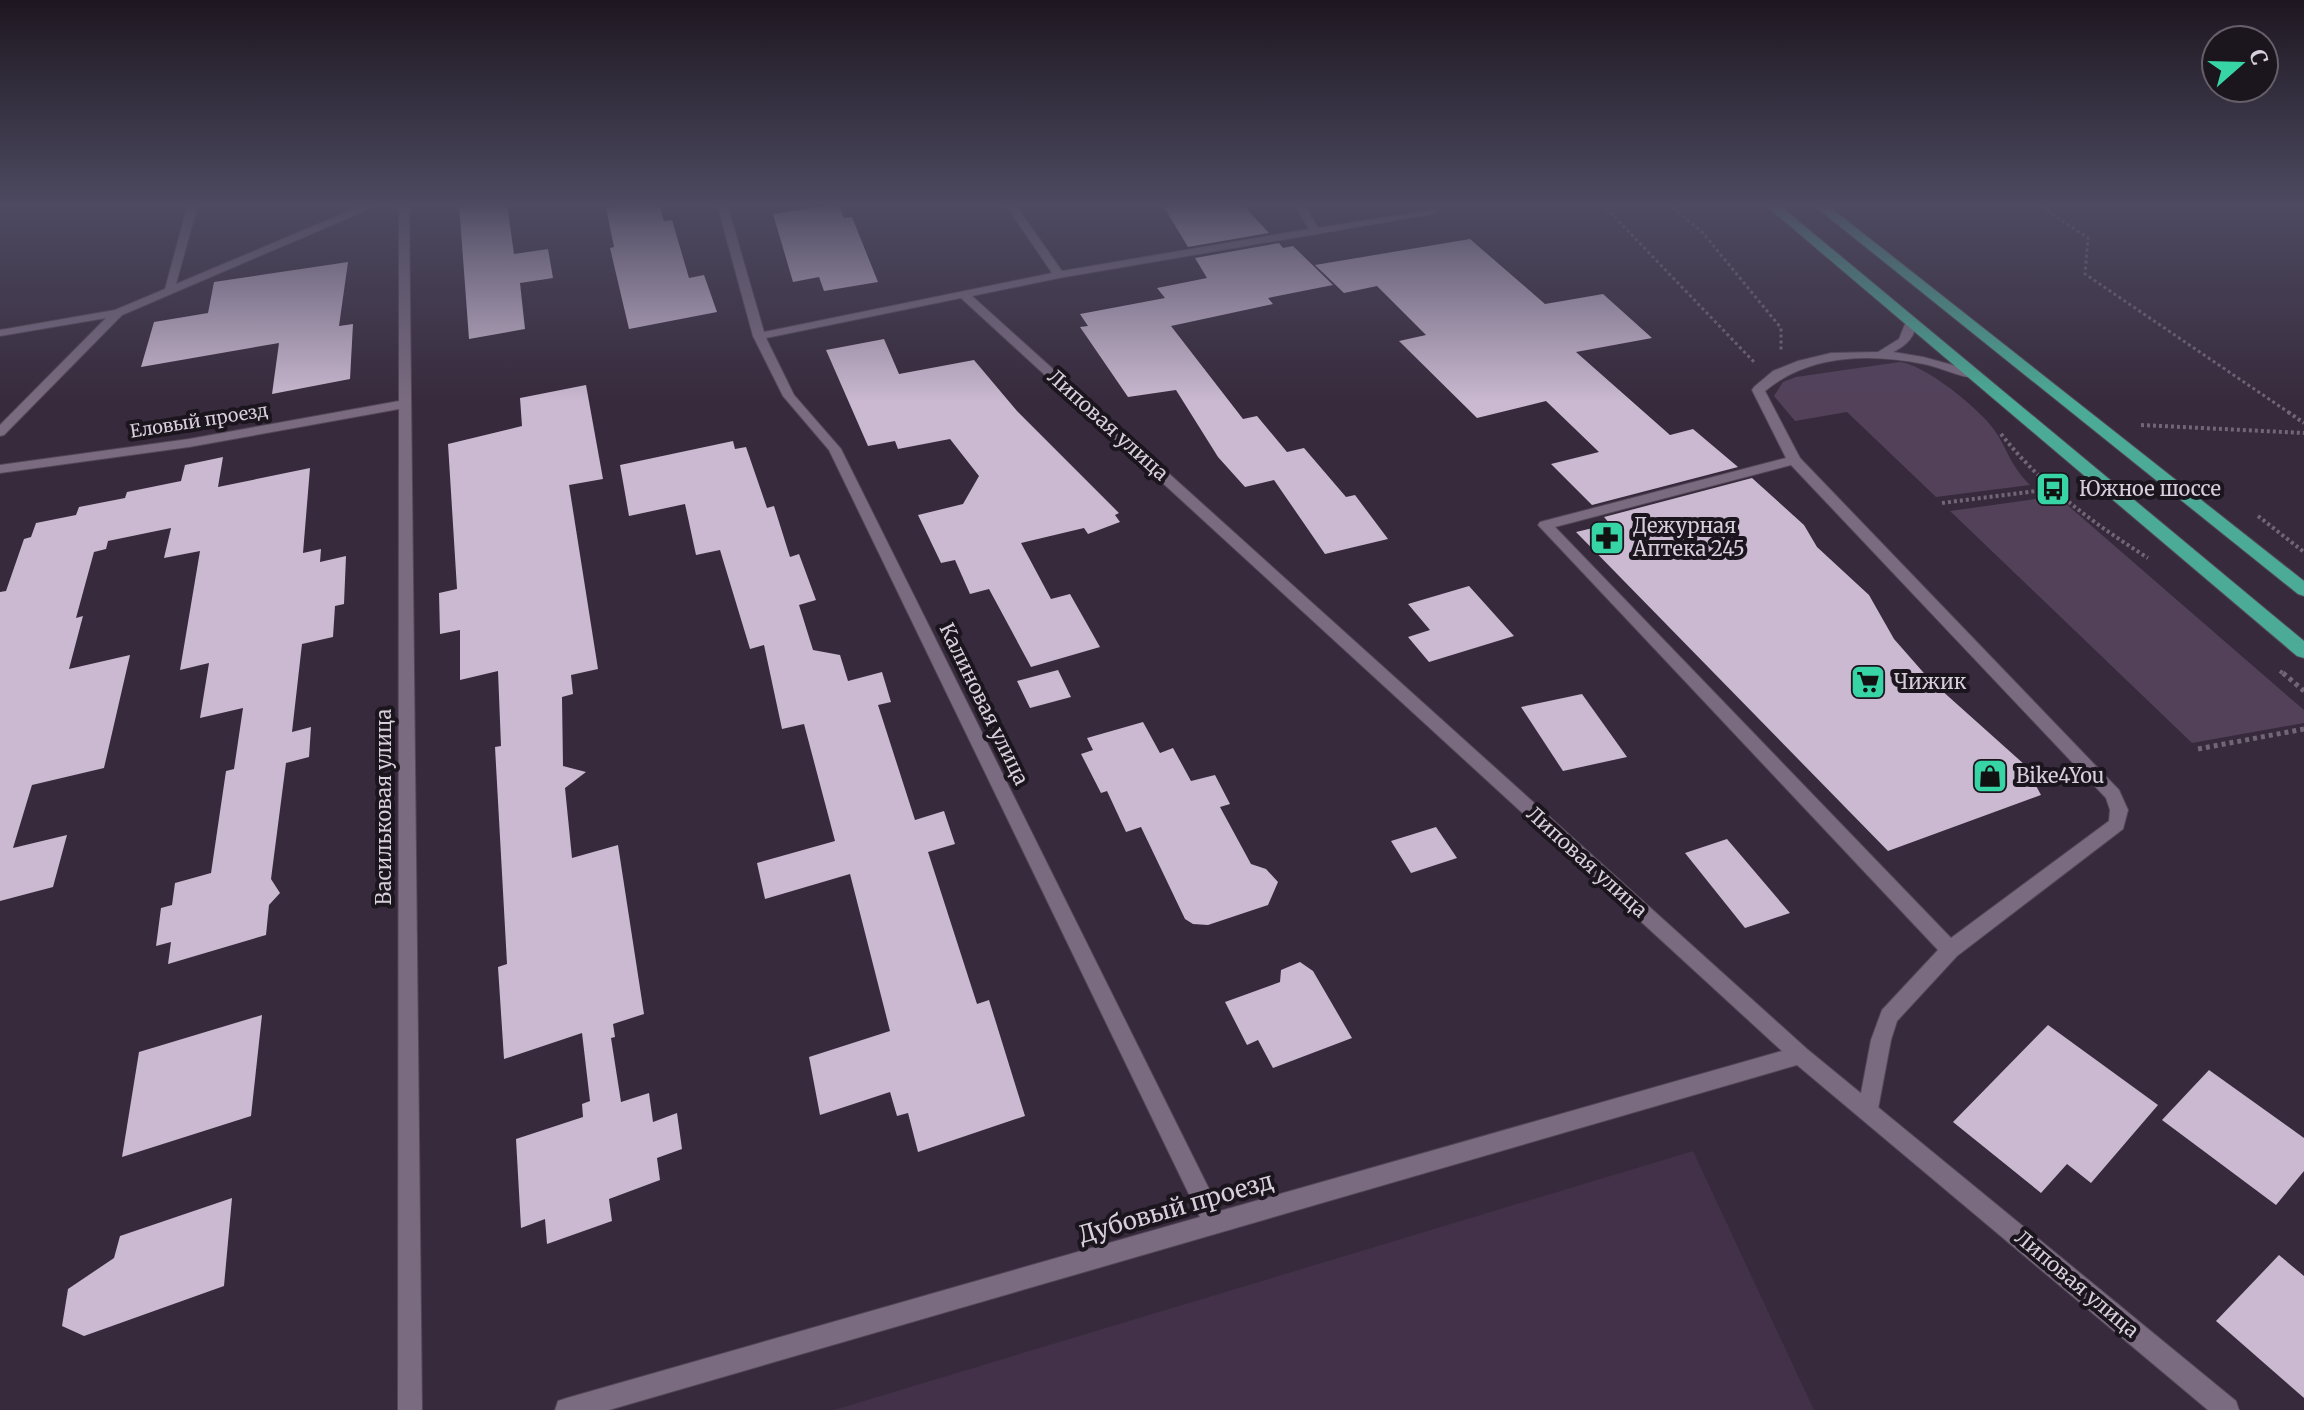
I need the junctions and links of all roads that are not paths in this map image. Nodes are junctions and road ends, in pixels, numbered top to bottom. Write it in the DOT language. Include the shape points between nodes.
graph roads {
  1 [pos="175,270"];
  2 [pos="215,270"];
  3 [pos="404,270"];
  4 [pos="740,270"];
  5 [pos="1055,270"];
  6 [pos="1089,270"];
  7 [pos="1849,270"];
  8 [pos="1901,270"];
  9 [pos="1059,275"];
  10 [pos="170,288"];
  11 [pos="963,294"];
  12 [pos="118,313"];
  13 [pos="1911,321"];
  14 [pos="0,333"];
  15 [pos="759,336"];
  16 [pos="1882,353"];
  17 [pos="1976,375"];
  18 [pos="404,404"];
  19 [pos="0,432"];
  20 [pos="1794,460"];
  21 [pos="0,469"];
  22 [pos="2304,590"];
  23 [pos="2304,651"];
  24 [pos="1950,950"];
  25 [pos="1800,1055"];
  26 [pos="1868,1109"];
  27 [pos="1215,1224"];
  28 [pos="410,1410"];
  29 [pos="567,1410"];
  30 [pos="2227,1410"];
  1 -- 10 [label="street"];
  2 -- 10 [label="street"];
  3 -- 18 [label="street, Васильковая улица"];
  4 -- 15 [label="street, Калиновая улица"];
  5 -- 9 [label="street"];
  6 -- 9 [label="street"];
  7 -- 13 [label="main road"];
  8 -- 22 [label="main road"];
  9 -- 11 [label="street"];
  10 -- 12 [label="street"];
  11 -- 15 [label="street"];
  11 -- 25 [label="street, Липовая улица"];
  12 -- 14 [label="street"];
  12 -- 19 [label="street"];
  13 -- 16 [label="street" via="1905,341"];
  13 -- 17 [label="main road"];
  15 -- 27 [label="street, Калиновая улица" via="789,396 835,449"];
  16 -- 17 [label="street" via="1930,359"];
  16 -- 20 [label="street" via="1804,364 1775,374 1758,390"];
  17 -- 23 [label="main road"];
  18 -- 21 [label="street, Еловый проезд" via="189,443"];
  18 -- 28 [label="street, Васильковая улица"];
  20 -- 24 [label="street" via="2113,795 2119,810 2117,824"];
  20 -- 24 [label="street" via="1545,525"];
  24 -- 26 [label="street" via="1889,1016"];
  25 -- 26 [label="street, Липовая улица"];
  25 -- 27 [label="street, Дубовый проезд"];
  26 -- 30 [label="street, Липовая улица"];
  27 -- 29 [label="street, Дубовый проезд"];
}
